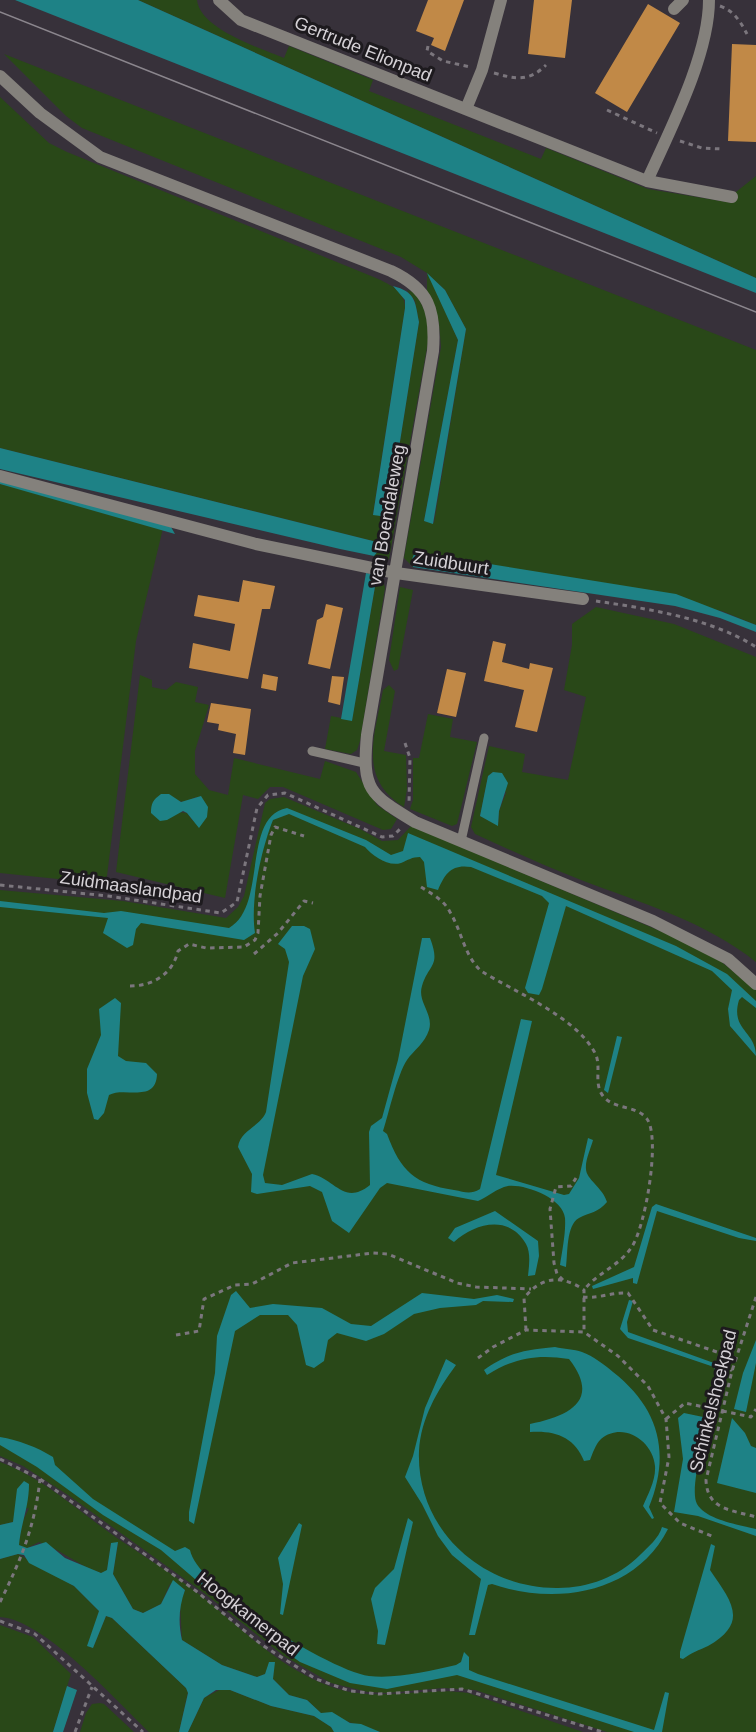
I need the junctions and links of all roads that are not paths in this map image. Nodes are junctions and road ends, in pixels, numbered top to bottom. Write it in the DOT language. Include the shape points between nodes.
graph roads {
  1 [pos="219,0"];
  2 [pos="501,0"];
  3 [pos="709,1"];
  4 [pos="0,76"];
  5 [pos="466,109"];
  6 [pos="647,180"];
  7 [pos="732,197"];
  8 [pos="0,476"];
  9 [pos="396,573"];
  10 [pos="583,599"];
  11 [pos="484,738"];
  12 [pos="312,751"];
  13 [pos="364,763"];
  14 [pos="461,841"];
  15 [pos="756,984"];
  1 -- 5 [label="street, Gertrude Elionpad" via="241,20"];
  2 -- 5 [label="street" via="482,70"];
  3 -- 6 [label="street" via="705,39"];
  4 -- 9 [label="street, van Boendaleweg" via="40,113 100,156 391,271 422,291 433,318 434,351"];
  5 -- 6 [label="street, Gertrude Elionpad"];
  6 -- 7 [label="street, Gertrude Elionpad"];
  8 -- 9 [label="street, Zuidbuurt" via="256,544"];
  9 -- 10 [label="street, Zuidbuurt"];
  9 -- 13 [label="street, van Boendaleweg"];
  11 -- 14 [label="lane"];
  12 -- 13 [label="lane"];
  13 -- 14 [label="street, van Boendaleweg" via="370,788 380,800"];
  14 -- 15 [label="street, van Boendaleweg" via="653,921 728,959"];
}
